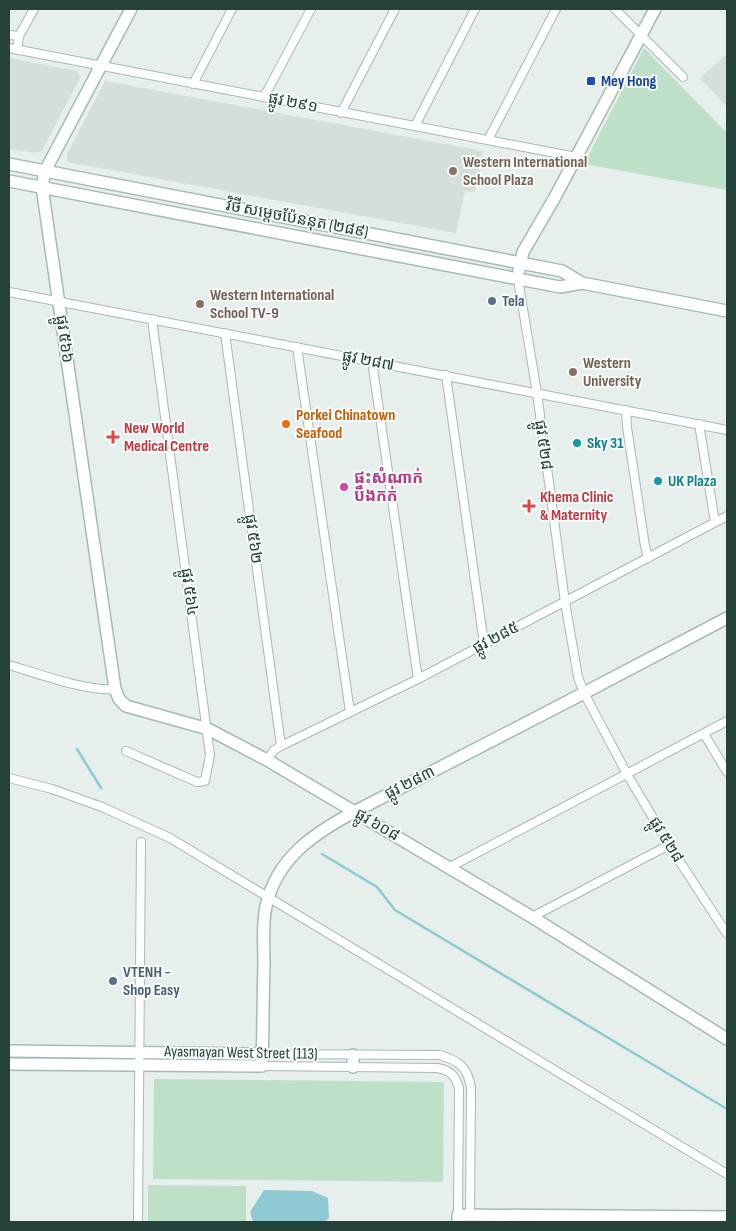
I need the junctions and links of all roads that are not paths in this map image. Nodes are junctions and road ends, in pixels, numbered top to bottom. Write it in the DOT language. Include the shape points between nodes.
graph roads {
  1 [pos="34,9"];
  2 [pos="131,9"];
  3 [pos="232,9"];
  4 [pos="312,9"];
  5 [pos="395,9"];
  6 [pos="476,9"];
  7 [pos="556,9"];
  8 [pos="615,9"];
  9 [pos="655,9"];
  10 [pos="9,35"];
  11 [pos="641,35"];
  12 [pos="19,36"];
  13 [pos="13,49"];
  14 [pos="101,66"];
  15 [pos="683,78"];
  16 [pos="193,84"];
  17 [pos="264,98"];
  18 [pos="341,113"];
  19 [pos="415,126"];
  20 [pos="488,140"];
  21 [pos="576,157"];
  22 [pos="9,164"];
  23 [pos="45,171"];
  24 [pos="9,181"];
  25 [pos="42,187"];
  26 [pos="154,192"];
  27 [pos="151,209"];
  28 [pos="521,263"];
  29 [pos="518,279"];
  30 [pos="582,283"];
  31 [pos="9,292"];
  32 [pos="59,302"];
  33 [pos="727,311"];
  34 [pos="152,319"];
  35 [pos="224,333"];
  36 [pos="297,347"];
  37 [pos="372,361"];
  38 [pos="446,375"];
  39 [pos="536,393"];
  40 [pos="626,410"];
  41 [pos="699,424"];
  42 [pos="727,430"];
  43 [pos="727,516"];
  44 [pos="715,522"];
  45 [pos="648,558"];
  46 [pos="565,602"];
  47 [pos="727,618"];
  48 [pos="484,644"];
  49 [pos="9,665"];
  50 [pos="418,679"];
  51 [pos="115,688"];
  52 [pos="584,694"];
  53 [pos="350,712"];
  54 [pos="727,721"];
  55 [pos="208,729"];
  56 [pos="704,734"];
  57 [pos="281,746"];
  58 [pos="126,751"];
  59 [pos="267,760"];
  60 [pos="727,772"];
  61 [pos="627,774"];
  62 [pos="9,778"];
  63 [pos="354,812"];
  64 [pos="141,842"];
  65 [pos="669,845"];
  66 [pos="450,867"];
  67 [pos="269,897"];
  68 [pos="532,917"];
  69 [pos="727,934"];
  70 [pos="727,1039"];
  71 [pos="9,1051"];
  72 [pos="59,1052"];
  73 [pos="140,1052"];
  74 [pos="262,1054"];
  75 [pos="353,1055"];
  76 [pos="9,1064"];
  77 [pos="58,1064"];
  78 [pos="140,1065"];
  79 [pos="262,1066"];
  80 [pos="353,1067"];
  81 [pos="727,1174"];
  82 [pos="727,1218"];
  83 [pos="458,1219"];
  84 [pos="470,1219"];
  85 [pos="138,1222"];
  1 -- 12 [label="street"];
  2 -- 14 [label="street, ផ្លូវ ៥៦៦"];
  3 -- 16 [label="street"];
  4 -- 17 [label="street"];
  5 -- 18 [label="street"];
  6 -- 19 [label="street"];
  7 -- 20 [label="street"];
  8 -- 11 [label="street"];
  9 -- 11 [label="street, ផ្លូវ ៥២៨"];
  10 -- 12 [label="street"];
  11 -- 15 [label="street"];
  11 -- 21 [label="street, ផ្លូវ ៥២៨"];
  12 -- 13 [label="street"];
  13 -- 14 [label="street, ផ្លូវ ២៩១"];
  14 -- 16 [label="street, ផ្លូវ ២៩១"];
  14 -- 23 [label="street, ផ្លូវ ៥៦៦"];
  16 -- 17 [label="street, ផ្លូវ ២៩១"];
  17 -- 18 [label="street, ផ្លូវ ២៩១"];
  18 -- 19 [label="street, ផ្លូវ ២៩១"];
  19 -- 20 [label="street, ផ្លូវ ២៩១"];
  20 -- 21 [label="street, ផ្លូវ ២៩១"];
  21 -- 28 [label="street, ផ្លូវ ៥២៨" via="523,252"];
  22 -- 23 [label="street, វិថី សម្តេចប៉ែននុត (២៨៩)"];
  23 -- 25 [label="street, ផ្លូវ ៥៦៦"];
  23 -- 26 [label="street, វិថី សម្តេចប៉ែននុត (២៨៩)"];
  24 -- 25 [label="street, វិថី សម្តេចប៉ែននុត (២៨៩)"];
  25 -- 27 [label="street, វិថី សម្តេចប៉ែននុត (២៨៩)"];
  25 -- 32 [label="street, ផ្លូវ ៥៦៦"];
  26 -- 27 [label="street"];
  26 -- 28 [label="street, វិថី សម្តេចប៉ែននុត (២៨៩)"];
  27 -- 29 [label="street, វិថី សម្តេចប៉ែននុត (២៨៩)"];
  28 -- 29 [label="street, ផ្លូវ ៥២៨"];
  28 -- 30 [label="street, វិថី សម្តេចប៉ែននុត (២៨៩)" via="562,271"];
  29 -- 30 [label="street, វិថី សម្តេចប៉ែននុត (២៨៩)" via="560,287"];
  29 -- 39 [label="street, ផ្លូវ ៥២៨"];
  30 -- 33 [label="street, វិថី សម្តេចប៉ែននុត (២៨៩)"];
  31 -- 32 [label="street, ផ្លូវ ២៨៧"];
  32 -- 34 [label="street, ផ្លូវ ២៨៧"];
  32 -- 51 [label="street, ផ្លូវ ៥៦៦"];
  34 -- 35 [label="street, ផ្លូវ ២៨៧"];
  34 -- 55 [label="street, ផ្លូវ ៥៦៤"];
  35 -- 36 [label="street, ផ្លូវ ២៨៧"];
  35 -- 57 [label="street, ផ្លូវ ៥៦២"];
  36 -- 37 [label="street, ផ្លូវ ២៨៧"];
  36 -- 53 [label="street"];
  37 -- 38 [label="street, ផ្លូវ ២៨៧"];
  37 -- 50 [label="street"];
  38 -- 39 [label="street, ផ្លូវ ២៨៧"];
  38 -- 48 [label="street"];
  39 -- 40 [label="street, ផ្លូវ ២៨៧"];
  39 -- 46 [label="street, ផ្លូវ ៥២៨"];
  40 -- 41 [label="street, ផ្លូវ ២៨៧"];
  40 -- 45 [label="street"];
  41 -- 42 [label="street, ផ្លូវ ២៨៧"];
  41 -- 44 [label="street"];
  43 -- 44 [label="street, ផ្លូវ ២៨៥"];
  44 -- 45 [label="street, ផ្លូវ ២៨៥"];
  45 -- 46 [label="street, ផ្លូវ ២៨៥"];
  46 -- 48 [label="street, ផ្លូវ ២៨៥"];
  46 -- 52 [label="street, ផ្លូវ ៥២៨"];
  47 -- 52 [label="street, ផ្លូវ ២៨៣"];
  48 -- 50 [label="street, ផ្លូវ ២៨៥"];
  49 -- 51 [label="street" via="105,690"];
  50 -- 53 [label="street, ផ្លូវ ២៨៥"];
  51 -- 55 [label="street, ផ្លូវ ៦០៨" via="126,706"];
  52 -- 61 [label="street, ផ្លូវ ៥២៨"];
  52 -- 63 [label="street, ផ្លូវ ២៨៣"];
  53 -- 57 [label="street, ផ្លូវ ២៨៥"];
  54 -- 56 [label="street"];
  55 -- 58 [label="street, ផ្លូវ ៥៦៤" via="210,755 205,781 197,782"];
  55 -- 59 [label="street, ផ្លូវ ៦០៨"];
  56 -- 60 [label="street"];
  56 -- 61 [label="street"];
  57 -- 59 [label="street, ផ្លូវ ២៨៥"];
  59 -- 63 [label="street, ផ្លូវ ៦០៨"];
  61 -- 65 [label="street, ផ្លូវ ៥២៨"];
  61 -- 66 [label="street"];
  62 -- 67 [label="street" via="52,789 170,838"];
  63 -- 66 [label="street, ផ្លូវ ៦០៨"];
  63 -- 67 [label="street, ផ្លូវ ២៨៣" via="306,841 287,862"];
  64 -- 73 [label="street"];
  65 -- 68 [label="street"];
  65 -- 69 [label="street, ផ្លូវ ៥២៨"];
  66 -- 68 [label="street, ផ្លូវ ៦០៨"];
  67 -- 74 [label="street, ផ្លូវ ២៨៣" via="265,908"];
  67 -- 81 [label="street"];
  68 -- 70 [label="street, ផ្លូវ ៦០៨"];
  71 -- 72 [label="street, Ayasmayan West Street (113)"];
  72 -- 73 [label="street, Ayasmayan West Street (113)"];
  72 -- 77 [label="street"];
  73 -- 74 [label="street, Ayasmayan West Street (113)"];
  73 -- 78 [label="street"];
  74 -- 75 [label="street, Ayasmayan West Street (113)"];
  74 -- 79 [label="street, ផ្លូវ ២៨៣"];
  75 -- 80 [label="street"];
  75 -- 84 [label="street, Ayasmayan West Street (113)" via="439,1056 460,1064 471,1088"];
  76 -- 77 [label="street, Ayasmayan West Street (113)"];
  77 -- 78 [label="street, Ayasmayan West Street (113)"];
  78 -- 79 [label="street, Ayasmayan West Street (113)"];
  78 -- 85 [label="street"];
  79 -- 80 [label="street, Ayasmayan West Street (113)"];
  80 -- 83 [label="street, Ayasmayan West Street (113)" via="437,1068 445,1069 457,1080"];
  82 -- 84 [label="street"];
  83 -- 84 [label="street"];
}
